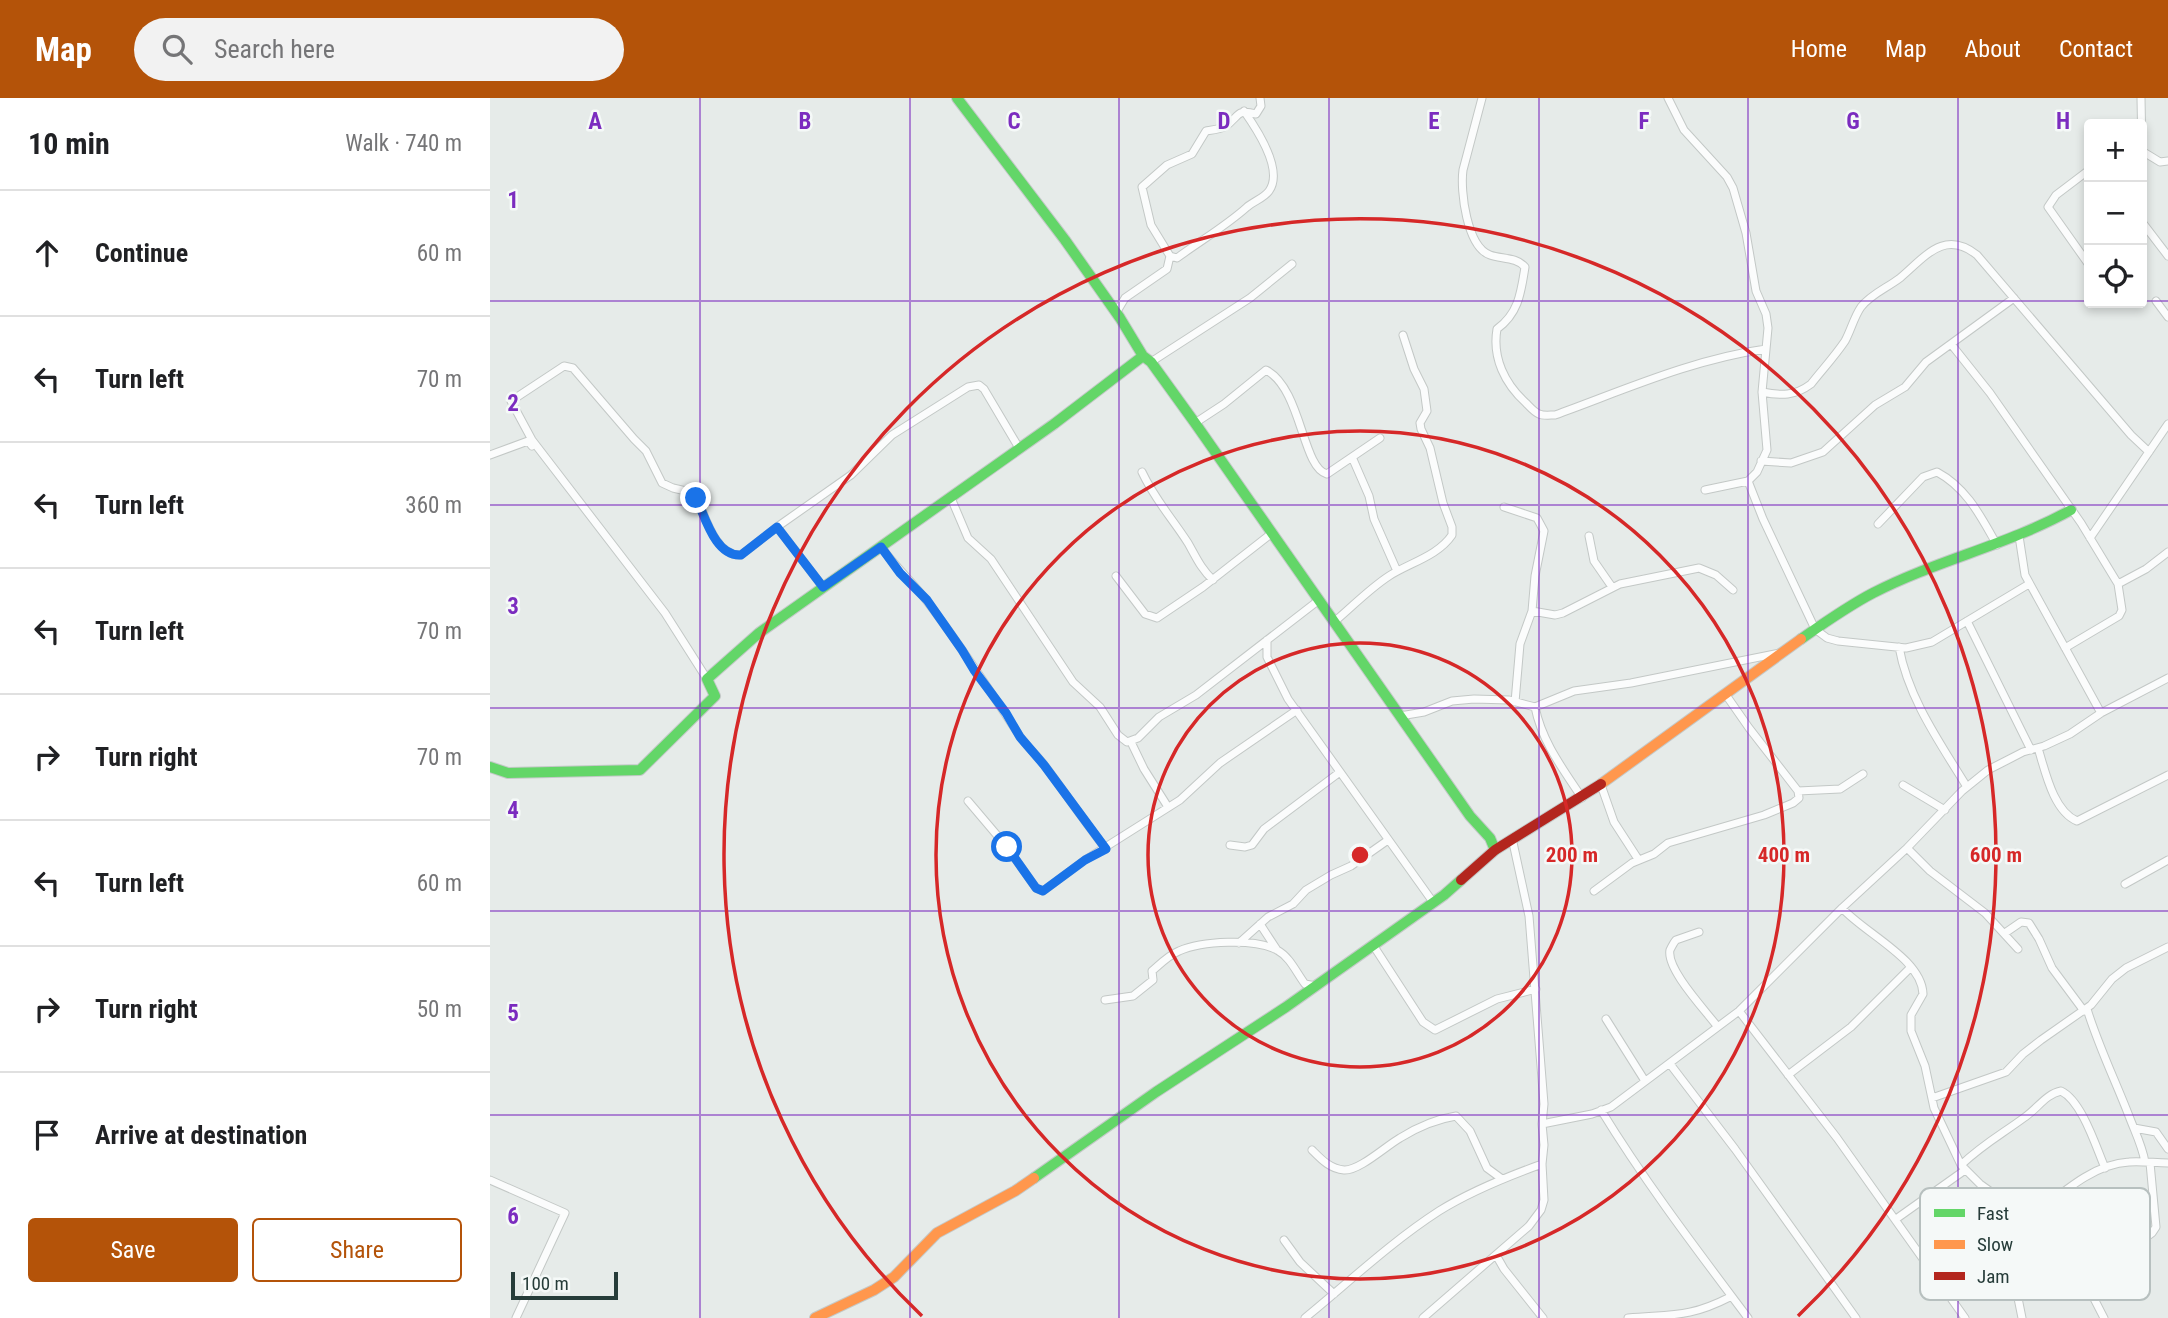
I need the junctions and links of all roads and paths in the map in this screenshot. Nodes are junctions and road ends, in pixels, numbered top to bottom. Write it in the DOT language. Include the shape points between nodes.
graph roads {
  1 [pos="957,98"];
  2 [pos="1260,98"];
  3 [pos="1482,98"];
  4 [pos="1668,98"];
  5 [pos="2141,98"];
  6 [pos="1244,111"];
  7 [pos="2141,119"];
  8 [pos="2147,154"];
  9 [pos="2168,161"];
  10 [pos="2084,174"];
  11 [pos="2147,229"];
  12 [pos="1170,256"];
  13 [pos="2168,256"];
  14 [pos="2084,258"];
  15 [pos="1292,264"];
  16 [pos="2014,298"];
  17 [pos="2157,301"];
  18 [pos="1116,313"];
  19 [pos="2168,317"];
  20 [pos="1403,335"];
  21 [pos="1951,344"];
  22 [pos="1766,349"];
  23 [pos="1147,359"];
  24 [pos="1762,392"];
  25 [pos="1195,423"];
  26 [pos="2168,424"];
  27 [pos="1380,438"];
  28 [pos="1019,448"];
  29 [pos="2149,452"];
  30 [pos="490,455"];
  31 [pos="1352,457"];
  32 [pos="1761,461"];
  33 [pos="1142,472"];
  34 [pos="1748,481"];
  35 [pos="1705,490"];
  36 [pos="951,498"];
  37 [pos="1504,507"];
  38 [pos="2071,510"];
  39 [pos="1878,524"];
  40 [pos="777,527"];
  41 [pos="1272,533"];
  42 [pos="1589,536"];
  43 [pos="2019,536"];
  44 [pos="2090,538"];
  45 [pos="1997,545"];
  46 [pos="881,547"];
  47 [pos="2168,552"];
  48 [pos="1397,571"];
  49 [pos="1116,576"];
  50 [pos="1213,580"];
  51 [pos="2029,584"];
  52 [pos="2118,584"];
  53 [pos="823,587"];
  54 [pos="1612,587"];
  55 [pos="1733,590"];
  56 [pos="1319,600"];
  57 [pos="1532,611"];
  58 [pos="1968,621"];
  59 [pos="1334,622"];
  60 [pos="1815,629"];
  61 [pos="1268,640"];
  62 [pos="1899,647"];
  63 [pos="2066,648"];
  64 [pos="1252,651"];
  65 [pos="1784,652"];
  66 [pos="1267,657"];
  67 [pos="2168,678"];
  68 [pos="707,679"];
  69 [pos="1726,695"];
  70 [pos="1515,702"];
  71 [pos="1535,707"];
  72 [pos="1297,710"];
  73 [pos="2101,713"];
  74 [pos="1400,716"];
  75 [pos="1131,742"];
  76 [pos="2035,749"];
  77 [pos="490,766"];
  78 [pos="1340,772"];
  79 [pos="1863,774"];
  80 [pos="2168,775"];
  81 [pos="1601,785"];
  82 [pos="1903,785"];
  83 [pos="1967,787"];
  84 [pos="1798,791"];
  85 [pos="1583,799"];
  86 [pos="968,801"];
  87 [pos="1168,807"];
  88 [pos="1945,810"];
  89 [pos="1490,838"];
  90 [pos="1388,840"];
  91 [pos="1509,840"];
  92 [pos="1230,845"];
  93 [pos="1908,848"];
  94 [pos="1106,849"];
  95 [pos="1495,850"];
  96 [pos="1638,859"];
  97 [pos="2168,860"];
  98 [pos="2125,884"];
  99 [pos="1594,891"];
  100 [pos="1433,902"];
  101 [pos="1842,908"];
  102 [pos="1260,924"];
  103 [pos="1699,932"];
  104 [pos="2005,933"];
  105 [pos="1239,943"];
  106 [pos="1373,945"];
  107 [pos="2168,947"];
  108 [pos="2018,948"];
  109 [pos="1278,950"];
  110 [pos="1910,967"];
  111 [pos="1317,986"];
  112 [pos="1536,989"];
  113 [pos="1105,1000"];
  114 [pos="2085,1010"];
  115 [pos="1739,1011"];
  116 [pos="1606,1019"];
  117 [pos="1717,1026"];
  118 [pos="1670,1064"];
  119 [pos="1788,1075"];
  120 [pos="1645,1081"];
  121 [pos="1932,1098"];
  122 [pos="1601,1110"];
  123 [pos="1542,1124"];
  124 [pos="2134,1128"];
  125 [pos="2168,1149"];
  126 [pos="1312,1150"];
  127 [pos="2147,1163"];
  128 [pos="2168,1163"];
  129 [pos="1542,1164"];
  130 [pos="1963,1168"];
  131 [pos="2105,1168"];
  132 [pos="1502,1179"];
  133 [pos="490,1180"];
  134 [pos="1937,1188"];
  135 [pos="1989,1188"];
  136 [pos="2070,1188"];
  137 [pos="1920,1201"];
  138 [pos="1896,1219"];
  139 [pos="2150,1235"];
  140 [pos="1284,1240"];
  141 [pos="1920,1253"];
  142 [pos="1496,1255"];
  143 [pos="1335,1294"];
  144 [pos="1730,1297"];
  145 [pos="1952,1300"];
  146 [pos="2018,1300"];
  147 [pos="2095,1300"];
  148 [pos="1689,1317"];
  149 [pos="516,1318"];
  150 [pos="815,1318"];
  151 [pos="1304,1318"];
  152 [pos="1423,1318"];
  153 [pos="1543,1318"];
  154 [pos="1628,1318"];
  155 [pos="1748,1318"];
  156 [pos="1856,1318"];
  157 [pos="1965,1318"];
  158 [pos="2022,1318"];
  159 [pos="2104,1318"];
  1 -- 18 [label="street"];
  2 -- 6 [label="street" via="1256,114"];
  3 -- 22 [label="street" via="1463,170 1466,209 1480,249 1490,256 1521,261 1525,267 1520,299 1496,335 1506,381 1532,408 1539,414 1555,415 1698,363"];
  4 -- 22 [label="street" via="1684,130 1733,188 1756,291 1766,314"];
  5 -- 7 [label="street"];
  6 -- 12 [label="street" via="1222,128 1206,131 1192,154 1167,165 1142,187 1151,225"];
  6 -- 12 [label="street" via="1270,159 1271,189 1177,258"];
  8 -- 9 [label="street"];
  10 -- 14 [label="street" via="2048,207"];
  11 -- 13 [label="street"];
  12 -- 18 [label="street" via="1167,269 1125,298"];
  15 -- 23 [label="street" via="1250,298"];
  16 -- 21 [label="street"];
  16 -- 24 [label="street" via="1966,247 1941,246 1863,305 1844,342 1805,389 1784,396"];
  16 -- 29 [label="street"];
  17 -- 19 [label="street"];
  18 -- 23 [label="street"];
  20 -- 48 [label="street" via="1424,389 1427,406 1421,429 1452,535 1439,549"];
  21 -- 32 [label="street" via="1823,453 1791,463"];
  21 -- 38 [label="street"];
  22 -- 24 [label="street"];
  23 -- 25 [label="street"];
  23 -- 28 [label="street"];
  24 -- 32 [label="street" via="1768,450"];
  25 -- 31 [label="street" via="1266,370 1292,401 1316,467 1327,474"];
  25 -- 41 [label="street"];
  26 -- 29 [label="street"];
  27 -- 31 [label="street"];
  28 -- 36 [label="street"];
  28 -- 40 [label="street" via="984,389 973,385 892,435 851,475"];
  29 -- 44 [label="street"];
  30 -- 68 [label="street" via="528,441"];
  31 -- 48 [label="street"];
  32 -- 34 [label="street"];
  33 -- 50 [label="street" via="1202,570"];
  34 -- 35 [label="street"];
  34 -- 60 [label="street"];
  36 -- 46 [label="street"];
  36 -- 75 [label="street" via="968,538 991,559 1073,682 1100,707 1118,735"];
  37 -- 57 [label="street" via="1537,518 1544,531"];
  38 -- 43 [label="street"];
  38 -- 44 [label="street"];
  39 -- 45 [label="street" via="1923,477 1937,472 1964,493"];
  40 -- 53 [label="street"];
  40 -- 68 [label="street" via="741,555 721,548 696,498 662,483 646,451 573,368 564,366 511,401 532,440 665,613"];
  41 -- 50 [label="street"];
  41 -- 56 [label="street"];
  42 -- 54 [label="street" via="1594,561"];
  43 -- 45 [label="street"];
  43 -- 51 [label="street"];
  44 -- 52 [label="street"];
  45 -- 60 [label="street" via="1873,593"];
  46 -- 53 [label="street"];
  46 -- 94 [label="street" via="927,600 1020,737"];
  47 -- 52 [label="street"];
  48 -- 59 [label="street"];
  49 -- 50 [label="street" via="1145,614 1154,618"];
  51 -- 58 [label="street"];
  51 -- 63 [label="street"];
  52 -- 63 [label="street" via="2119,616"];
  53 -- 68 [label="street" via="759,633"];
  54 -- 55 [label="street" via="1699,568"];
  54 -- 57 [label="street" via="1563,613"];
  56 -- 59 [label="street"];
  56 -- 61 [label="street"];
  57 -- 70 [label="street" via="1520,644"];
  58 -- 62 [label="street" via="1932,642"];
  58 -- 76 [label="street"];
  59 -- 74 [label="street"];
  60 -- 62 [label="street" via="1838,641"];
  60 -- 65 [label="street"];
  61 -- 64 [label="street"];
  61 -- 66 [label="street"];
  62 -- 83 [label="street" via="1914,694"];
  63 -- 73 [label="street"];
  64 -- 66 [label="street"];
  64 -- 75 [label="street"];
  65 -- 69 [label="street"];
  65 -- 71 [label="street" via="1574,691"];
  66 -- 72 [label="street"];
  67 -- 73 [label="street"];
  68 -- 77 [label="street" via="715,696 640,769 514,773"];
  69 -- 81 [label="street"];
  69 -- 84 [label="street"];
  70 -- 71 [label="street"];
  70 -- 74 [label="street" via="1495,698 1452,701"];
  71 -- 85 [label="street" via="1546,742"];
  72 -- 78 [label="street"];
  72 -- 87 [label="street"];
  73 -- 76 [label="street" via="2070,734"];
  74 -- 89 [label="street"];
  75 -- 87 [label="street"];
  76 -- 80 [label="street" via="2062,807 2074,820"];
  76 -- 83 [label="street" via="2008,758"];
  78 -- 90 [label="street"];
  78 -- 92 [label="street" via="1264,829 1252,845"];
  79 -- 84 [label="street" via="1840,789"];
  81 -- 85 [label="street"];
  81 -- 96 [label="street" via="1614,822"];
  82 -- 88 [label="street"];
  83 -- 88 [label="street"];
  84 -- 96 [label="street" via="1799,798 1793,803 1672,841"];
  85 -- 91 [label="street"];
  86 -- 94 [label="street" via="1040,891"];
  87 -- 94 [label="street"];
  88 -- 93 [label="street"];
  89 -- 91 [label="street"];
  89 -- 95 [label="street"];
  90 -- 100 [label="street"];
  90 -- 102 [label="street"];
  91 -- 95 [label="street"];
  91 -- 112 [label="street" via="1529,916"];
  93 -- 101 [label="street"];
  93 -- 104 [label="street"];
  95 -- 100 [label="street"];
  96 -- 99 [label="street"];
  97 -- 98 [label="street"];
  100 -- 106 [label="street"];
  101 -- 110 [label="street"];
  101 -- 115 [label="street"];
  102 -- 105 [label="street"];
  102 -- 109 [label="street"];
  103 -- 117 [label="street" via="1676,940 1670,949 1671,960"];
  104 -- 108 [label="street"];
  104 -- 114 [label="street" via="2021,922 2029,923 2052,968"];
  105 -- 109 [label="street"];
  105 -- 113 [label="street" via="1180,951 1152,971 1153,980 1133,996"];
  106 -- 111 [label="street"];
  106 -- 112 [label="street" via="1423,1022 1435,1030 1497,999"];
  107 -- 114 [label="street" via="2126,968"];
  109 -- 111 [label="street" via="1305,984"];
  110 -- 119 [label="street" via="1851,1027"];
  110 -- 121 [label="street" via="1919,976 1923,995 1911,1015 1911,1031"];
  111 -- 150 [label="street" via="1015,1191 937,1233 894,1277"];
  112 -- 123 [label="street"];
  114 -- 121 [label="street" via="2040,1040 2006,1072"];
  114 -- 124 [label="street"];
  115 -- 117 [label="street"];
  115 -- 119 [label="street"];
  116 -- 120 [label="street"];
  117 -- 118 [label="street"];
  118 -- 120 [label="street"];
  118 -- 156 [label="street"];
  119 -- 138 [label="street"];
  120 -- 122 [label="street"];
  121 -- 130 [label="street"];
  122 -- 123 [label="street"];
  122 -- 144 [label="street"];
  123 -- 129 [label="street"];
  124 -- 125 [label="street" via="2156,1132"];
  124 -- 127 [label="street"];
  126 -- 132 [label="street" via="1333,1168 1349,1170 1400,1138 1456,1116 1470,1131 1487,1168"];
  127 -- 128 [label="street"];
  127 -- 131 [label="street"];
  127 -- 139 [label="street" via="2157,1227"];
  129 -- 132 [label="street"];
  129 -- 142 [label="street" via="1541,1210"];
  130 -- 131 [label="street" via="1980,1146 2061,1091 2080,1112"];
  130 -- 134 [label="street"];
  130 -- 135 [label="street"];
  131 -- 136 [label="street"];
  132 -- 143 [label="street" via="1439,1212"];
  133 -- 149 [label="street" via="565,1213"];
  137 -- 138 [label="street"];
  138 -- 141 [label="street"];
  140 -- 143 [label="street"];
  142 -- 152 [label="street"];
  142 -- 153 [label="street"];
  143 -- 151 [label="street"];
  144 -- 148 [label="street"];
  144 -- 155 [label="street"];
  145 -- 157 [label="street"];
  146 -- 158 [label="street"];
  147 -- 159 [label="street"];
  148 -- 154 [label="street"];
}
